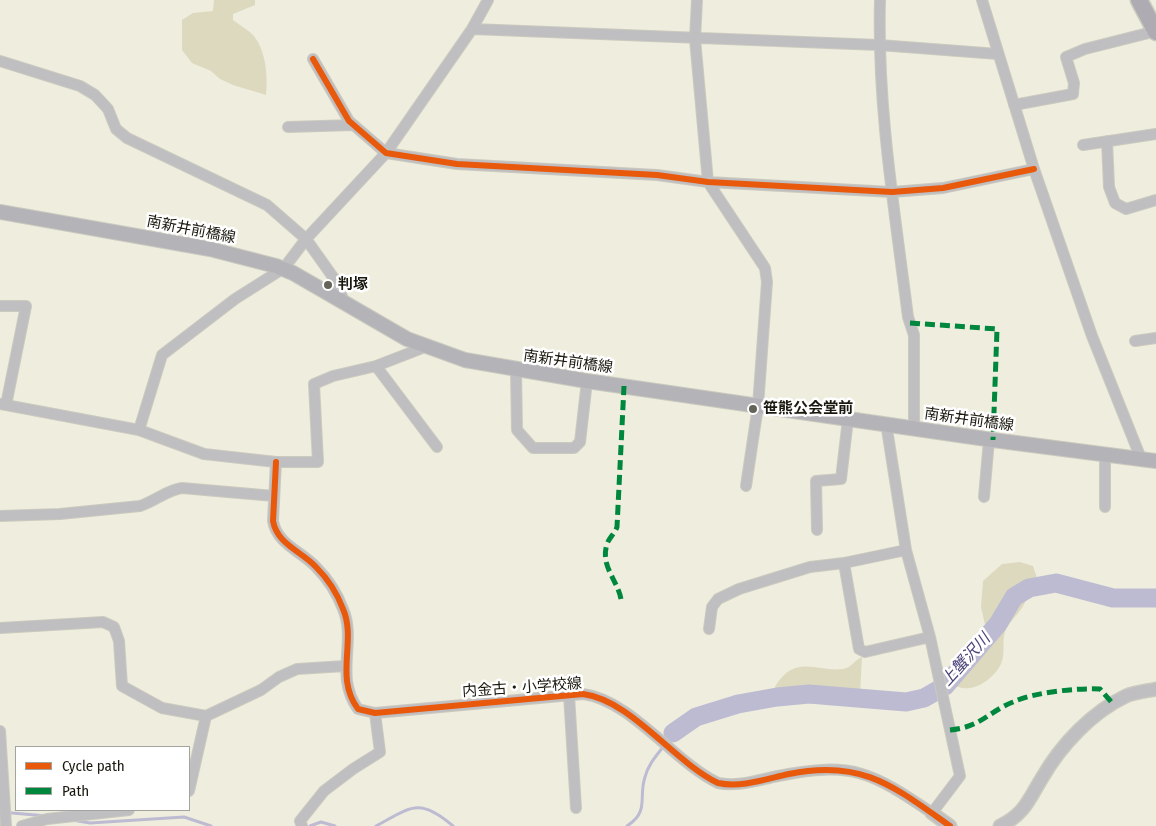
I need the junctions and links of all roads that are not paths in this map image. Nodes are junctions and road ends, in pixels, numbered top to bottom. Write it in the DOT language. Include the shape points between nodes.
graph roads {
  1 [pos="488,0"];
  2 [pos="697,0"];
  3 [pos="880,0"];
  4 [pos="982,0"];
  5 [pos="1139,0"];
  6 [pos="472,29"];
  7 [pos="1156,32"];
  8 [pos="695,39"];
  9 [pos="879,45"];
  10 [pos="998,54"];
  11 [pos="313,59"];
  12 [pos="0,61"];
  13 [pos="1014,106"];
  14 [pos="354,125"];
  15 [pos="288,127"];
  16 [pos="1156,134"];
  17 [pos="1106,141"];
  18 [pos="1082,145"];
  19 [pos="386,153"];
  20 [pos="1034,169"];
  21 [pos="708,182"];
  22 [pos="892,192"];
  23 [pos="1156,200"];
  24 [pos="0,212"];
  25 [pos="306,239"];
  26 [pos="284,268"];
  27 [pos="344,303"];
  28 [pos="0,306"];
  29 [pos="1156,338"];
  30 [pos="1134,341"];
  31 [pos="425,347"];
  32 [pos="376,366"];
  33 [pos="516,371"];
  34 [pos="587,381"];
  35 [pos="3,405"];
  36 [pos="758,406"];
  37 [pos="848,419"];
  38 [pos="886,423"];
  39 [pos="914,428"];
  40 [pos="139,430"];
  41 [pos="989,440"];
  42 [pos="437,447"];
  43 [pos="1105,456"];
  44 [pos="1149,461"];
  45 [pos="276,462"];
  46 [pos="746,486"];
  47 [pos="274,496"];
  48 [pos="984,497"];
  49 [pos="1105,507"];
  50 [pos="0,516"];
  51 [pos="817,530"];
  52 [pos="906,550"];
  53 [pos="844,563"];
  54 [pos="0,628"];
  55 [pos="709,630"];
  56 [pos="930,637"];
  57 [pos="345,666"];
  58 [pos="1156,689"];
  59 [pos="569,695"];
  60 [pos="375,713"];
  61 [pos="206,716"];
  62 [pos="0,731"];
  63 [pos="190,787"];
  64 [pos="576,808"];
  65 [pos="120,811"];
  66 [pos="932,814"];
  67 [pos="6,826"];
  68 [pos="22,826"];
  69 [pos="302,826"];
  70 [pos="950,826"];
  71 [pos="1000,826"];
  1 -- 6 [label="street"];
  2 -- 8 [label="street"];
  3 -- 9 [label="street"];
  4 -- 10 [label="street"];
  5 -- 7 [label="main road"];
  6 -- 8 [label="street"];
  6 -- 19 [label="street"];
  7 -- 13 [label="street" via="1085,49 1066,57 1074,83 1073,94"];
  8 -- 9 [label="street"];
  8 -- 21 [label="street"];
  9 -- 10 [label="street"];
  9 -- 22 [label="street"];
  10 -- 13 [label="street"];
  11 -- 14 [label="street"];
  12 -- 25 [label="street" via="80,86 95,95 108,109 116,129 127,138 267,205"];
  13 -- 20 [label="street"];
  14 -- 15 [label="street"];
  14 -- 19 [label="street"];
  16 -- 17 [label="street"];
  17 -- 18 [label="street"];
  17 -- 23 [label="street" via="1109,187 1115,203 1126,209"];
  19 -- 21 [label="street" via="457,164 658,175"];
  19 -- 25 [label="street"];
  20 -- 22 [label="street" via="943,188"];
  20 -- 44 [label="street" via="1092,336"];
  21 -- 22 [label="street"];
  21 -- 36 [label="street" via="765,268 767,282"];
  22 -- 39 [label="street" via="908,318 914,336"];
  24 -- 26 [label="main road, 南新井前橋線" via="210,249"];
  25 -- 26 [label="street"];
  25 -- 27 [label="street" via="338,284"];
  26 -- 27 [label="main road, 南新井前橋線"];
  26 -- 40 [label="street" via="235,299 162,354"];
  27 -- 31 [label="main road, 南新井前橋線"];
  28 -- 35 [label="street" via="26,306"];
  29 -- 30 [label="street"];
  31 -- 32 [label="street"];
  31 -- 33 [label="main road, 南新井前橋線"];
  32 -- 42 [label="street"];
  32 -- 45 [label="street" via="314,384 318,462"];
  33 -- 34 [label="main road, 南新井前橋線"];
  33 -- 34 [label="street" via="517,430 533,448 574,448 580,442"];
  34 -- 36 [label="main road, 南新井前橋線"];
  35 -- 40 [label="street"];
  36 -- 37 [label="main road, 南新井前橋線"];
  36 -- 46 [label="street"];
  37 -- 38 [label="main road, 南新井前橋線"];
  37 -- 51 [label="street" via="841,479 816,481"];
  38 -- 39 [label="main road, 南新井前橋線"];
  38 -- 52 [label="street"];
  39 -- 41 [label="main road, 南新井前橋線"];
  40 -- 45 [label="street" via="204,454"];
  41 -- 43 [label="main road, 南新井前橋線"];
  41 -- 48 [label="street"];
  43 -- 44 [label="main road, 南新井前橋線"];
  43 -- 49 [label="street"];
  45 -- 47 [label="street"];
  47 -- 50 [label="street" via="182,488 140,506"];
  47 -- 57 [label="street" via="275,530 328,580 344,610 348,640"];
  52 -- 53 [label="street"];
  52 -- 56 [label="street"];
  53 -- 55 [label="street" via="793,571 718,599 712,607"];
  53 -- 56 [label="street" via="859,650 865,652"];
  54 -- 61 [label="street" via="103,622 114,627 119,641 122,686 162,708"];
  56 -- 66 [label="street" via="960,776"];
  57 -- 60 [label="street" via="353,702 358,709"];
  57 -- 61 [label="street" via="297,669"];
  58 -- 71 [label="street" via="1127,695 1096,714 1062,750 1024,809"];
  59 -- 60 [label="street, 内金古・小学校線"];
  59 -- 64 [label="street"];
  59 -- 66 [label="street, 内金古・小学校線" via="592,695 606,700 718,783 732,786 816,769 840,769 882,781"];
  60 -- 69 [label="street" via="380,752 324,791 300,821"];
  61 -- 63 [label="street"];
  62 -- 67 [label="street"];
  65 -- 68 [label="street" via="47,819"];
  66 -- 70 [label="street, 内金古・小学校線"];
}
